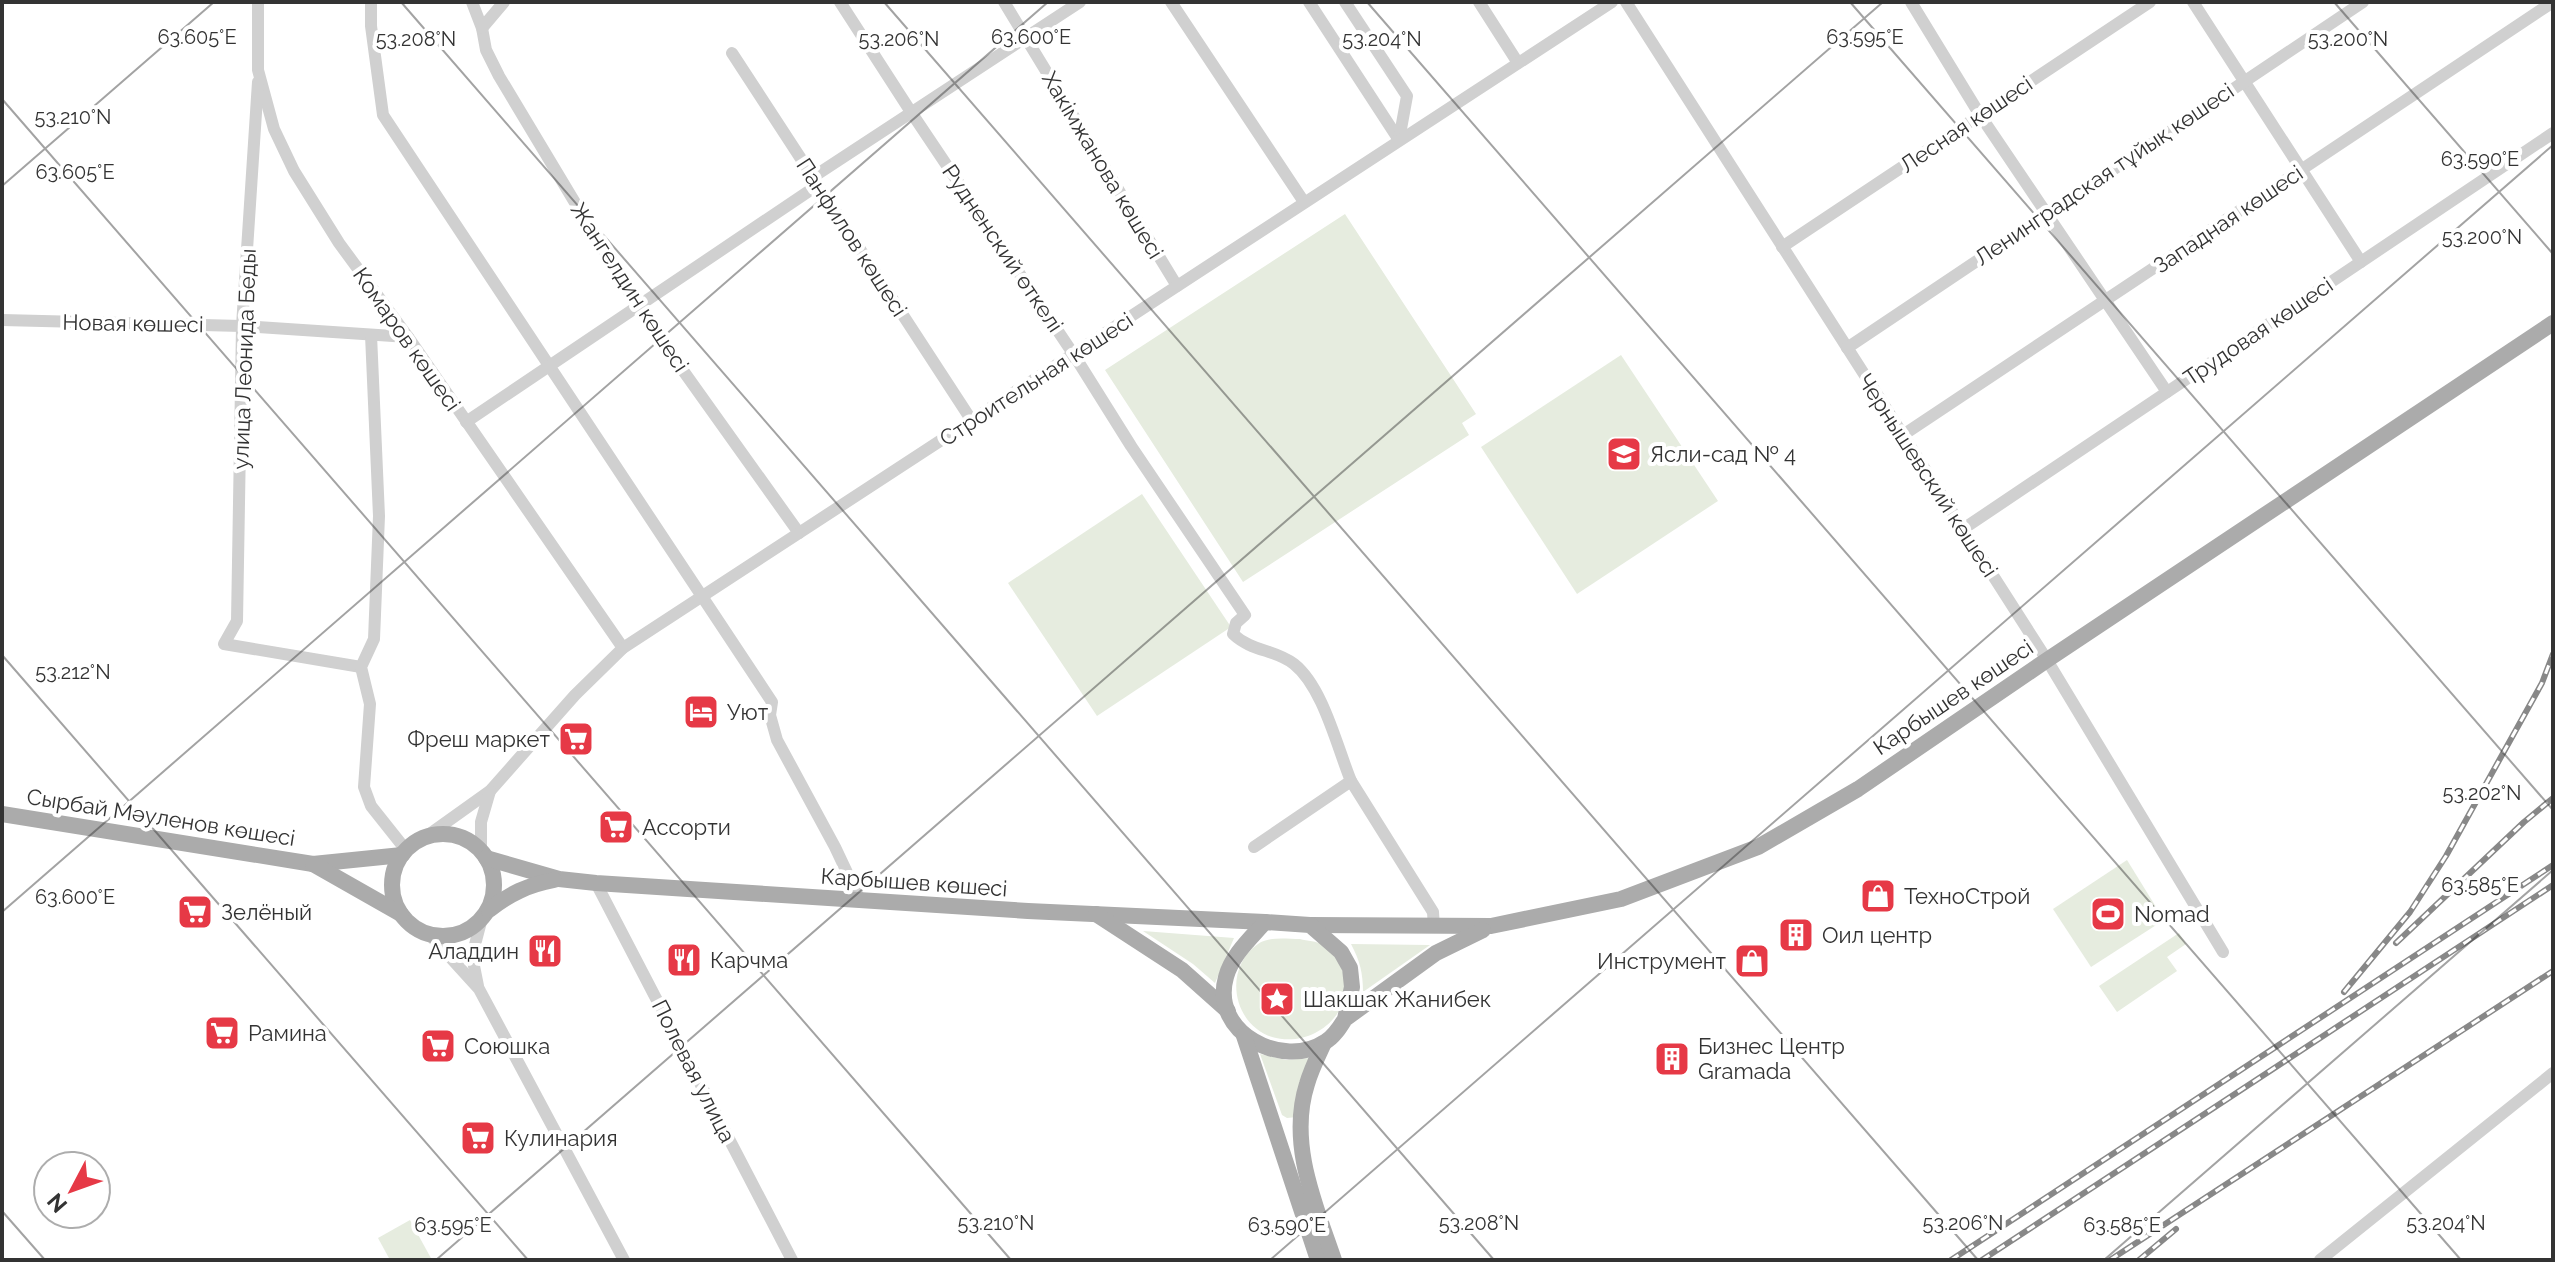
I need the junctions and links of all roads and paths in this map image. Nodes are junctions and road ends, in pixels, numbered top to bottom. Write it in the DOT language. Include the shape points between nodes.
graph roads {
  1 [pos="258,2"];
  2 [pos="371,2"];
  3 [pos="472,2"];
  4 [pos="504,2"];
  5 [pos="840,2"];
  6 [pos="1004,2"];
  7 [pos="1080,2"];
  8 [pos="1171,2"];
  9 [pos="1309,2"];
  10 [pos="1345,2"];
  11 [pos="1479,2"];
  12 [pos="1612,2"];
  13 [pos="1911,2"];
  14 [pos="2150,2"];
  15 [pos="2193,2"];
  16 [pos="2363,2"];
  17 [pos="2553,2"];
  18 [pos="1631,4"];
  19 [pos="482,28"];
  20 [pos="1025,37"];
  21 [pos="732,53"];
  22 [pos="1518,63"];
  23 [pos="258,70"];
  24 [pos="2244,81"];
  25 [pos="911,112"];
  26 [pos="1980,115"];
  27 [pos="2553,133"];
  28 [pos="1399,140"];
  29 [pos="2301,170"];
  30 [pos="816,181"];
  31 [pos="1304,202"];
  32 [pos="2046,213"];
  33 [pos="1782,247"];
  34 [pos="2361,262"];
  35 [pos="1177,286"];
  36 [pos="2105,301"];
  37 [pos="637,306"];
  38 [pos="2,320"];
  39 [pos="2553,323"];
  40 [pos="242,326"];
  41 [pos="371,335"];
  42 [pos="408,337"];
  43 [pos="1847,348"];
  44 [pos="1074,355"];
  45 [pos="550,366"];
  46 [pos="2167,392"];
  47 [pos="972,421"];
  48 [pos="466,422"];
  49 [pos="1903,435"];
  50 [pos="1963,529"];
  51 [pos="799,533"];
  52 [pos="702,595"];
  53 [pos="623,648"];
  54 [pos="2047,660"];
  55 [pos="361,667"];
  56 [pos="1351,781"];
  57 [pos="490,791"];
  58 [pos="2,814"];
  59 [pos="427,836"];
  60 [pos="1254,847"];
  61 [pos="404,852"];
  62 [pos="484,854"];
  63 [pos="313,864"];
  64 [pos="559,879"];
  65 [pos="596,883"];
  66 [pos="860,900"];
  67 [pos="1095,913"];
  68 [pos="401,914"];
  69 [pos="484,914"];
  70 [pos="1265,922"];
  71 [pos="1310,925"];
  72 [pos="1491,926"];
  73 [pos="1434,927"];
  74 [pos="429,934"];
  75 [pos="2223,952"];
  76 [pos="479,989"];
  77 [pos="1228,1011"];
  78 [pos="1345,1019"];
  79 [pos="1244,1036"];
  80 [pos="1324,1043"];
  81 [pos="2553,1073"];
  82 [pos="624,1260"];
  83 [pos="792,1260"];
  84 [pos="1318,1260"];
  85 [pos="1334,1260"];
  86 [pos="2320,1260"];
  1 -- 23 [label="street, Комаров көшесі"];
  2 -- 45 [label="street" via="383,115"];
  3 -- 19 [label="street, Жангелдин көшесі"];
  4 -- 19 [label="street"];
  5 -- 25 [label="street, Рудненский өткелі"];
  6 -- 20 [label="street, Хакімжанова көшесі"];
  7 -- 20 [label="street"];
  8 -- 31 [label="street"];
  9 -- 28 [label="street"];
  10 -- 28 [label="street" via="1407,96"];
  11 -- 22 [label="street"];
  12 -- 22 [label="street, Строительная көшесі"];
  13 -- 26 [label="street"];
  14 -- 26 [label="street, Лесная көшесі"];
  15 -- 24 [label="street"];
  16 -- 24 [label="street, Ленинградская тұйық көшесі"];
  17 -- 29 [label="street, Западная көшесі"];
  18 -- 33 [label="street, Чернышевский көшесі"];
  19 -- 37 [label="street, Жангелдин көшесі" via="499,76"];
  20 -- 25 [label="street"];
  20 -- 35 [label="street, Хакімжанова көшесі"];
  21 -- 30 [label="street, Панфилов көшесі"];
  22 -- 28 [label="street, Строительная көшесі"];
  23 -- 40 [label="street, улица Леонида Беды"];
  23 -- 42 [label="street, Комаров көшесі" via="274,129 294,171"];
  24 -- 29 [label="street"];
  24 -- 32 [label="street, Ленинградская тұйық көшесі"];
  25 -- 30 [label="street"];
  25 -- 44 [label="street, Рудненский өткелі"];
  26 -- 32 [label="street"];
  26 -- 33 [label="street, Лесная көшесі"];
  27 -- 34 [label="street, Трудовая көшесі"];
  28 -- 31 [label="street, Строительная көшесі"];
  29 -- 34 [label="street"];
  29 -- 36 [label="street, Западная көшесі"];
  30 -- 37 [label="street"];
  30 -- 47 [label="street, Панфилов көшесі"];
  31 -- 35 [label="street, Строительная көшесі"];
  32 -- 36 [label="street"];
  32 -- 43 [label="street, Ленинградская тұйық көшесі"];
  33 -- 43 [label="street, Чернышевский көшесі"];
  34 -- 46 [label="street, Трудовая көшесі"];
  35 -- 44 [label="street, Строительная көшесі"];
  36 -- 46 [label="street"];
  36 -- 49 [label="street, Западная көшесі"];
  37 -- 45 [label="street"];
  37 -- 51 [label="street, Жангелдин көшесі"];
  38 -- 40 [label="street, Новая көшесі"];
  39 -- 54 [label="main road, Карбышев көшесі"];
  40 -- 41 [label="street, Новая көшесі"];
  40 -- 55 [label="street, улица Леонида Беды" via="237,621 224,644"];
  41 -- 42 [label="street, Новая көшесі"];
  41 -- 55 [label="street" via="379,516 374,639"];
  42 -- 48 [label="street, Комаров көшесі"];
  43 -- 49 [label="street, Чернышевский көшесі"];
  44 -- 47 [label="street, Строительная көшесі"];
  44 -- 56 [label="street, Рудненский өткелі" via="1245,615 1233,634 1246,646 1295,665 1311,683"];
  45 -- 48 [label="street"];
  45 -- 52 [label="street"];
  46 -- 50 [label="street, Трудовая көшесі"];
  47 -- 51 [label="street, Строительная көшесі"];
  48 -- 53 [label="street, Комаров көшесі"];
  49 -- 50 [label="street, Чернышевский көшесі"];
  50 -- 54 [label="street, Чернышевский көшесі"];
  51 -- 52 [label="street, Строительная көшесі"];
  52 -- 53 [label="street, Строительная көшесі"];
  52 -- 66 [label="street" via="772,702 777,740"];
  53 -- 57 [label="street, Строительная көшесі"];
  54 -- 72 [label="main road, Карбышев көшесі" via="1858,789 1758,847 1621,899"];
  54 -- 75 [label="street, Чернышевский көшесі"];
  55 -- 61 [label="street" via="370,704 364,787"];
  56 -- 60 [label="street"];
  56 -- 73 [label="street" via="1433,912"];
  57 -- 59 [label="street, Строительная көшесі"];
  57 -- 62 [label="street" via="481,822"];
  58 -- 63 [label="main road, Сырбай Мәуленов көшесі"];
  59 -- 61 [label="main road"];
  59 -- 62 [label="main road" via="456,835"];
  61 -- 63 [label="main road"];
  61 -- 68 [label="main road" via="392,884"];
  62 -- 64 [label="main road"];
  62 -- 69 [label="main road" via="494,884"];
  63 -- 68 [label="main road"];
  64 -- 65 [label="main road, Карбышев көшесі"];
  64 -- 69 [label="main road" via="532,884"];
  65 -- 66 [label="main road, Карбышев көшесі"];
  65 -- 83 [label="street, Полевая улица"];
  66 -- 67 [label="main road, Карбышев көшесі"];
  67 -- 70 [label="main road, Карбышев көшесі"];
  67 -- 77 [label="main road" via="1182,970"];
  68 -- 74 [label="main road"];
  69 -- 74 [label="main road" via="458,934"];
  69 -- 76 [label="street" via="472,956"];
  70 -- 71 [label="main road"];
  70 -- 77 [label="main road" via="1232,961 1225,980"];
  71 -- 73 [label="main road, Карбышев көшесі"];
  71 -- 78 [label="main road" via="1341,952 1350,968"];
  72 -- 73 [label="main road, Карбышев көшесі"];
  72 -- 78 [label="main road" via="1436,953"];
  74 -- 76 [label="street"];
  76 -- 82 [label="street"];
  77 -- 79 [label="main road"];
  78 -- 80 [label="main road"];
  79 -- 80 [label="main road" via="1285,1051"];
  79 -- 84 [label="main road"];
  80 -- 85 [label="main road" via="1306,1085 1300,1130 1306,1176"];
  81 -- 86 [label="street"];
}
